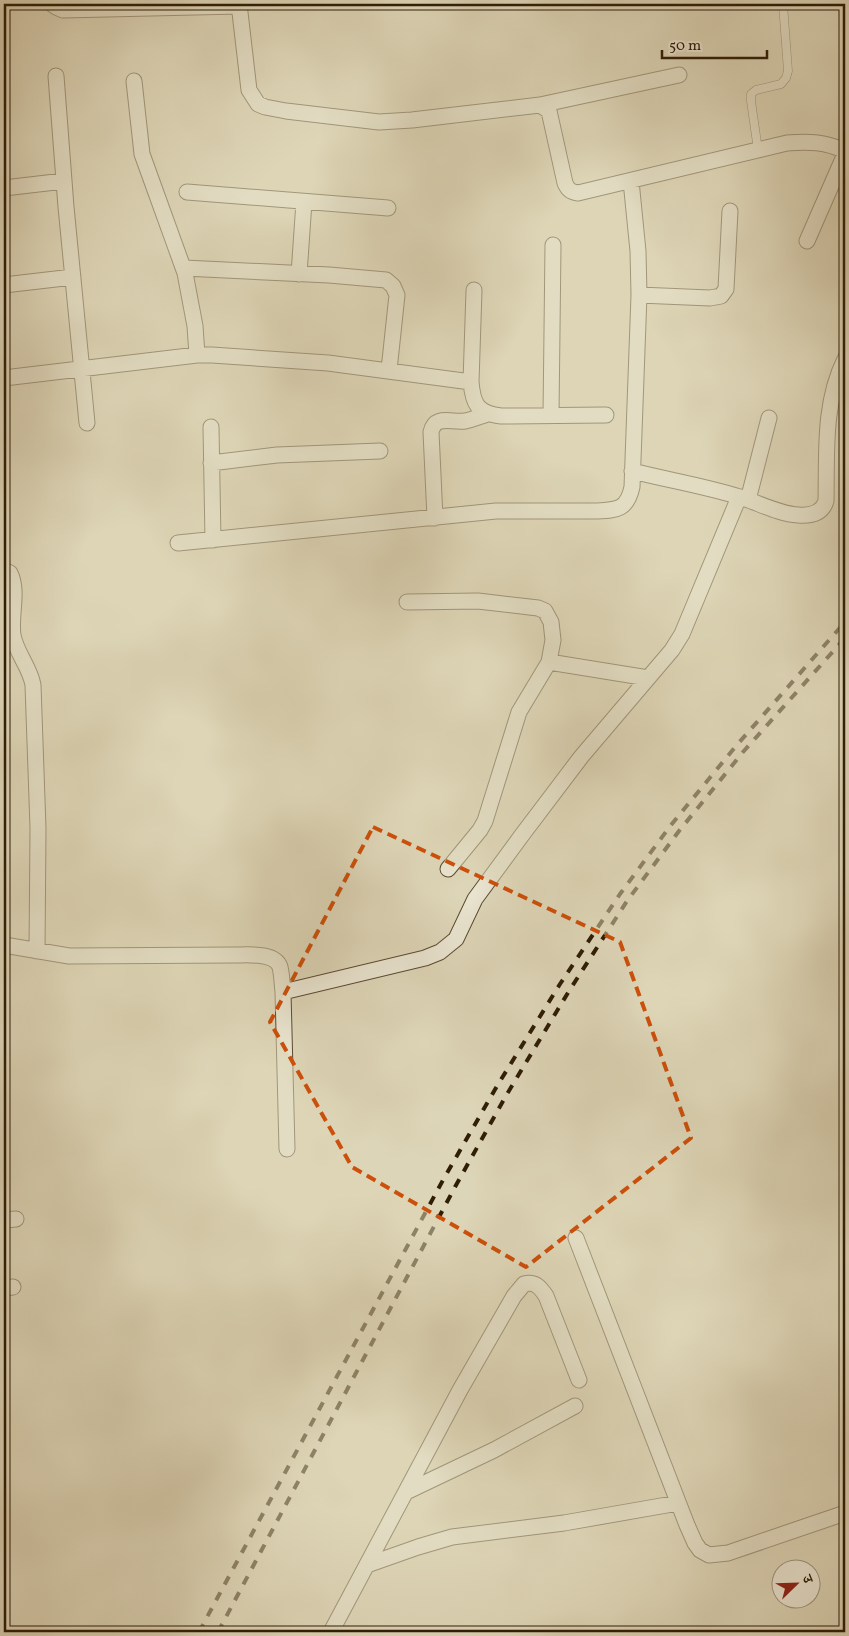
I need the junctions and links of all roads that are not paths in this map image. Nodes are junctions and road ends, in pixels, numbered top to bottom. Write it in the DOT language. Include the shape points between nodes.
graph roads {
  1 [pos="52,4"];
  2 [pos="783,4"];
  3 [pos="239,5"];
  4 [pos="679,75"];
  5 [pos="56,76"];
  6 [pos="134,81"];
  7 [pos="540,105"];
  8 [pos="758,150"];
  9 [pos="845,153"];
  10 [pos="64,181"];
  11 [pos="630,181"];
  12 [pos="4,188"];
  13 [pos="187,192"];
  14 [pos="304,202"];
  15 [pos="388,208"];
  16 [pos="730,211"];
  17 [pos="807,241"];
  18 [pos="553,245"];
  19 [pos="184,268"];
  20 [pos="299,274"];
  21 [pos="73,277"];
  22 [pos="4,285"];
  23 [pos="474,290"];
  24 [pos="639,295"];
  25 [pos="197,355"];
  26 [pos="845,359"];
  27 [pos="82,368"];
  28 [pos="389,370"];
  29 [pos="4,378"];
  30 [pos="471,382"];
  31 [pos="488,414"];
  32 [pos="606,415"];
  33 [pos="551,416"];
  34 [pos="769,418"];
  35 [pos="87,423"];
  36 [pos="211,427"];
  37 [pos="380,451"];
  38 [pos="211,463"];
  39 [pos="632,471"];
  40 [pos="743,498"];
  41 [pos="435,518"];
  42 [pos="213,540"];
  43 [pos="178,543"];
  44 [pos="4,570"];
  45 [pos="407,602"];
  46 [pos="9,639"];
  47 [pos="549,662"];
  48 [pos="648,678"];
  49 [pos="448,869"];
  50 [pos="4,945"];
  51 [pos="37,951"];
  52 [pos="283,992"];
  53 [pos="286,1149"];
  54 [pos="576,1238"];
  55 [pos="578,1380"];
  56 [pos="575,1406"];
  57 [pos="406,1492"];
  58 [pos="678,1503"];
  59 [pos="845,1514"];
  60 [pos="367,1565"];
  61 [pos="331,1632"];
  1 -- 3 [label="street" via="63,10"];
  2 -- 8 [label="lane" via="788,74 781,84 751,94"];
  3 -- 7 [label="street" via="249,90 258,104 265,107 352,120 394,122"];
  4 -- 7 [label="street"];
  5 -- 10 [label="street"];
  6 -- 19 [label="street" via="142,154"];
  7 -- 11 [label="street" via="549,111 565,183 570,191 578,193"];
  8 -- 9 [label="street" via="807,141 828,144"];
  8 -- 11 [label="street"];
  9 -- 17 [label="street"];
  10 -- 12 [label="street"];
  10 -- 21 [label="street"];
  11 -- 24 [label="street"];
  13 -- 14 [label="street"];
  14 -- 15 [label="street"];
  14 -- 20 [label="street"];
  16 -- 24 [label="street" via="726,289 721,296"];
  18 -- 33 [label="street"];
  19 -- 20 [label="street"];
  19 -- 25 [label="street"];
  20 -- 28 [label="street" via="382,280 393,286 397,295"];
  21 -- 22 [label="street"];
  21 -- 27 [label="street"];
  23 -- 30 [label="street"];
  24 -- 39 [label="street"];
  25 -- 27 [label="street"];
  25 -- 28 [label="street" via="319,362"];
  26 -- 40 [label="street" via="829,409 824,508 814,514 798,515"];
  27 -- 29 [label="street"];
  27 -- 35 [label="street"];
  28 -- 30 [label="street"];
  30 -- 31 [label="street" via="474,402"];
  31 -- 33 [label="street"];
  31 -- 41 [label="street" via="462,422 440,421 434,425 431,432"];
  32 -- 33 [label="street"];
  34 -- 40 [label="street"];
  36 -- 38 [label="street"];
  37 -- 38 [label="street" via="277,454"];
  38 -- 42 [label="street"];
  39 -- 40 [label="street"];
  39 -- 41 [label="street" via="630,495 617,509 496,511"];
  40 -- 48 [label="street" via="682,634"];
  41 -- 42 [label="street"];
  42 -- 43 [label="street"];
  44 -- 46 [label="street" via="10,574 13,585"];
  45 -- 47 [label="street" via="478,601 545,611 553,630"];
  46 -- 51 [label="street" via="16,646 33,685 38,819"];
  47 -- 48 [label="street"];
  47 -- 49 [label="street" via="519,712 485,821"];
  48 -- 52 [label="street" via="581,757 522,835 475,899 452,944 424,958"];
  50 -- 51 [label="street"];
  51 -- 52 [label="street" via="69,956 187,954 268,957 280,967"];
  52 -- 53 [label="street"];
  54 -- 58 [label="street"];
  55 -- 57 [label="street" via="546,1296 533,1283 520,1286"];
  56 -- 57 [label="street"];
  57 -- 60 [label="street"];
  58 -- 59 [label="street" via="695,1543 709,1555 728,1553"];
  58 -- 60 [label="street" via="573,1522 445,1539"];
  60 -- 61 [label="street"];
}
